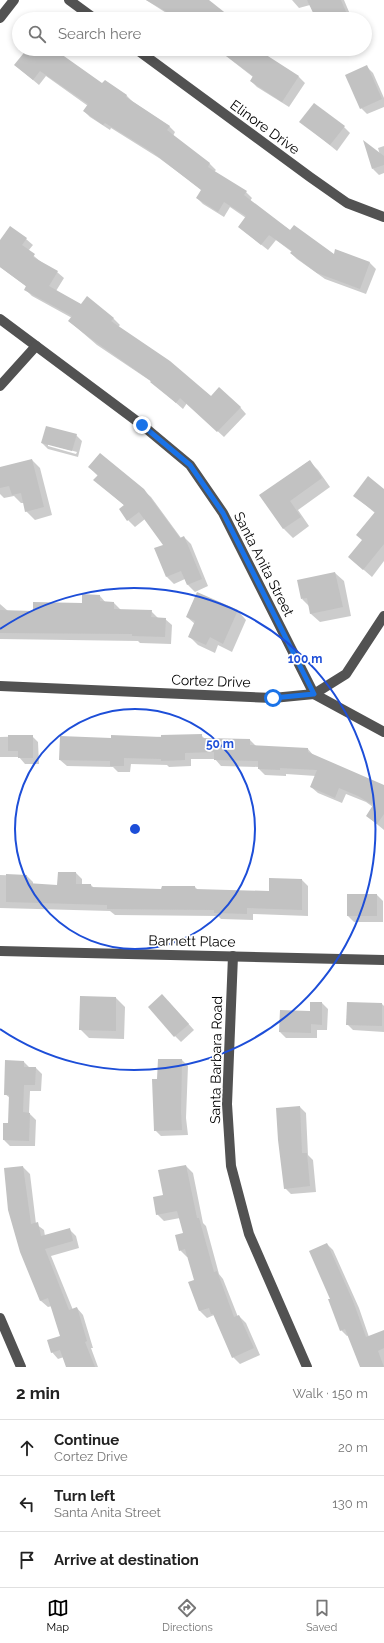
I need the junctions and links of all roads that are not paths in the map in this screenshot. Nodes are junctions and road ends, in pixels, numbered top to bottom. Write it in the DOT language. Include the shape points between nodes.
graph roads {
  1 [pos="14,0"];
  2 [pos="70,0"];
  3 [pos="86,12"];
  4 [pos="0,18"];
  5 [pos="145,56"];
  6 [pos="384,217"];
  7 [pos="0,320"];
  8 [pos="36,346"];
  9 [pos="0,386"];
  10 [pos="384,616"];
  11 [pos="0,686"];
  12 [pos="314,694"];
  13 [pos="384,732"];
  14 [pos="0,951"];
  15 [pos="233,956"];
  16 [pos="384,960"];
  17 [pos="0,1318"];
  18 [pos="21,1367"];
  19 [pos="307,1367"];
  1 -- 4 [label="street"];
  2 -- 3 [label="street"];
  5 -- 6 [label="street, Elinore Drive" via="347,203"];
  7 -- 8 [label="street, Santa Anita Street"];
  8 -- 9 [label="street"];
  8 -- 12 [label="street, Santa Anita Street" via="142,425 190,465 223,513"];
  10 -- 12 [label="street, Cortez Drive" via="346,674"];
  11 -- 12 [label="street, Cortez Drive" via="273,698"];
  12 -- 13 [label="street"];
  14 -- 15 [label="street, Barnett Place"];
  15 -- 16 [label="street, Barnett Place"];
  15 -- 19 [label="street, Santa Barbara Road" via="227,1104 231,1166 249,1234"];
  17 -- 18 [label="street"];
}
